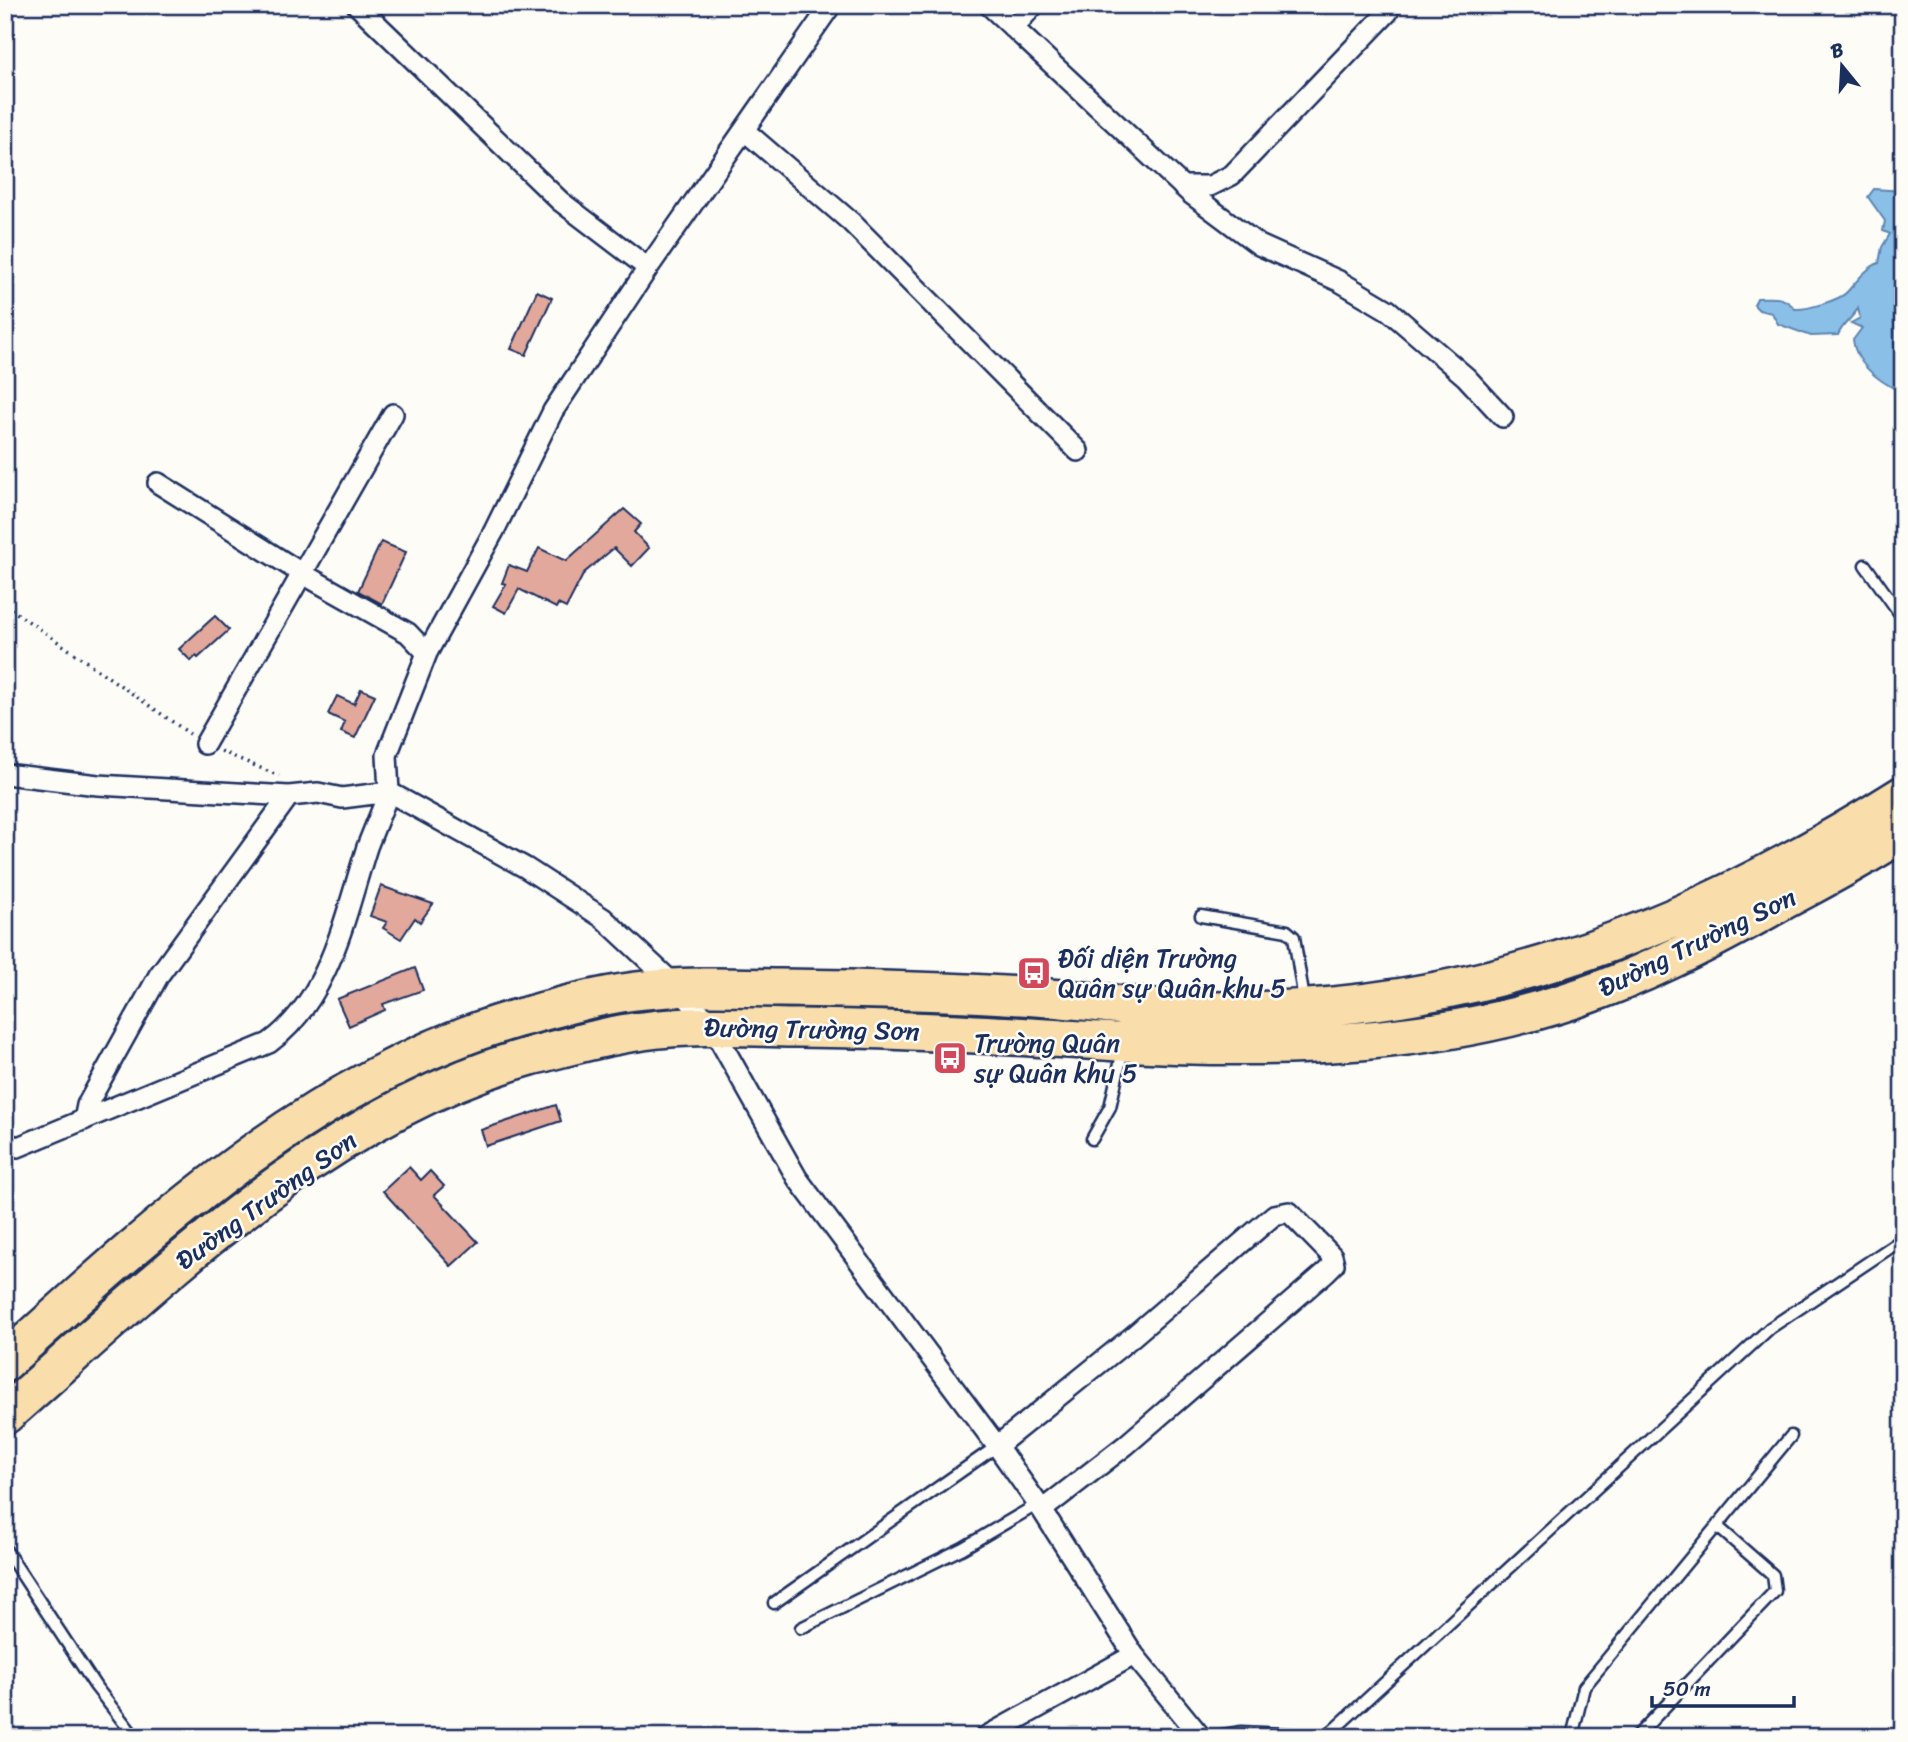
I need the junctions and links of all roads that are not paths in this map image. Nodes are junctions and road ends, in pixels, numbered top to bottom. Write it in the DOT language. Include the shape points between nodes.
graph roads {
  1 [pos="357,5"];
  2 [pos="831,5"];
  3 [pos="989,5"];
  4 [pos="1034,5"];
  5 [pos="1389,5"];
  6 [pos="1013,28"];
  7 [pos="745,131"];
  8 [pos="1182,186"];
  9 [pos="648,268"];
  10 [pos="393,414"];
  11 [pos="1503,417"];
  12 [pos="1078,451"];
  13 [pos="158,483"];
  14 [pos="1865,565"];
  15 [pos="303,573"];
  16 [pos="1903,618"];
  17 [pos="427,653"];
  18 [pos="205,744"];
  19 [pos="5,774"];
  20 [pos="389,792"];
  21 [pos="1903,795"];
  22 [pos="289,796"];
  23 [pos="1903,832"];
  24 [pos="1200,916"];
  25 [pos="678,988"];
  26 [pos="1305,1007"];
  27 [pos="711,1026"];
  28 [pos="1125,1043"];
  29 [pos="84,1120"];
  30 [pos="1092,1139"];
  31 [pos="5,1143"];
  32 [pos="1903,1239"];
  33 [pos="5,1362"];
  34 [pos="5,1415"];
  35 [pos="1791,1436"];
  36 [pos="997,1446"];
  37 [pos="1040,1507"];
  38 [pos="1718,1527"];
  39 [pos="5,1549"];
  40 [pos="774,1603"];
  41 [pos="802,1628"];
  42 [pos="1134,1655"];
  43 [pos="1328,1735"];
  44 [pos="135,1737"];
  45 [pos="985,1737"];
  46 [pos="1201,1737"];
  47 [pos="1211,1737"];
  48 [pos="1345,1737"];
  49 [pos="1572,1737"];
  50 [pos="1636,1737"];
  1 -- 9 [label="street" via="560,201"];
  2 -- 7 [label="street"];
  3 -- 6 [label="street"];
  4 -- 6 [label="street"];
  5 -- 8 [label="street" via="1388,12 1232,175 1210,186"];
  6 -- 8 [label="street"];
  7 -- 9 [label="street"];
  7 -- 12 [label="street" via="851,222"];
  8 -- 11 [label="street" via="1259,245 1339,281 1388,310 1466,377"];
  9 -- 17 [label="street" via="553,411"];
  10 -- 15 [label="street"];
  13 -- 15 [label="street"];
  14 -- 16 [label="lane"];
  15 -- 17 [label="street" via="408,633"];
  15 -- 18 [label="street"];
  17 -- 20 [label="street" via="387,755"];
  19 -- 22 [label="street" via="98,785"];
  20 -- 22 [label="street" via="342,798 318,793"];
  20 -- 25 [label="street" via="526,868 603,918"];
  20 -- 29 [label="street" via="335,950 309,999 281,1034"];
  21 -- 26 [label="highway, Đường Trường Sơn" via="1711,901 1585,953 1483,984"];
  22 -- 29 [label="street" via="159,975 87,1105"];
  23 -- 28 [label="highway, Đường Trường Sơn" via="1724,934 1640,974 1546,1008 1480,1024 1370,1039 1277,1045"];
  24 -- 26 [label="lane" via="1287,931 1294,937"];
  25 -- 26 [label="highway, Đường Trường Sơn" via="905,989 1183,1010"];
  25 -- 27 [label="street"];
  25 -- 33 [label="highway, Đường Trường Sơn" via="632,991 515,1019 389,1069 313,1113 208,1188 124,1255"];
  27 -- 28 [label="highway, Đường Trường Sơn" via="904,1029"];
  27 -- 34 [label="highway, Đường Trường Sơn" via="638,1031 526,1058 396,1111 334,1147 223,1228 149,1286"];
  27 -- 36 [label="street" via="797,1178"];
  28 -- 30 [label="lane" via="1110,1107"];
  29 -- 31 [label="street" via="18,1147"];
  32 -- 43 [label="lane" via="1770,1328"];
  35 -- 38 [label="lane"];
  36 -- 37 [label="street"];
  36 -- 37 [label="street" via="1275,1215 1289,1212 1297,1217 1332,1256 1334,1264 1326,1272 1126,1446"];
  36 -- 40 [label="lane"];
  37 -- 41 [label="lane"];
  37 -- 42 [label="street"];
  38 -- 49 [label="lane" via="1584,1687"];
  38 -- 50 [label="lane" via="1773,1576 1775,1591"];
  39 -- 44 [label="lane" via="96,1687"];
  42 -- 45 [label="street"];
  42 -- 46 [label="street"];
  43 -- 47 [label="lane" via="1241,1732"];
  43 -- 48 [label="lane"];
}
